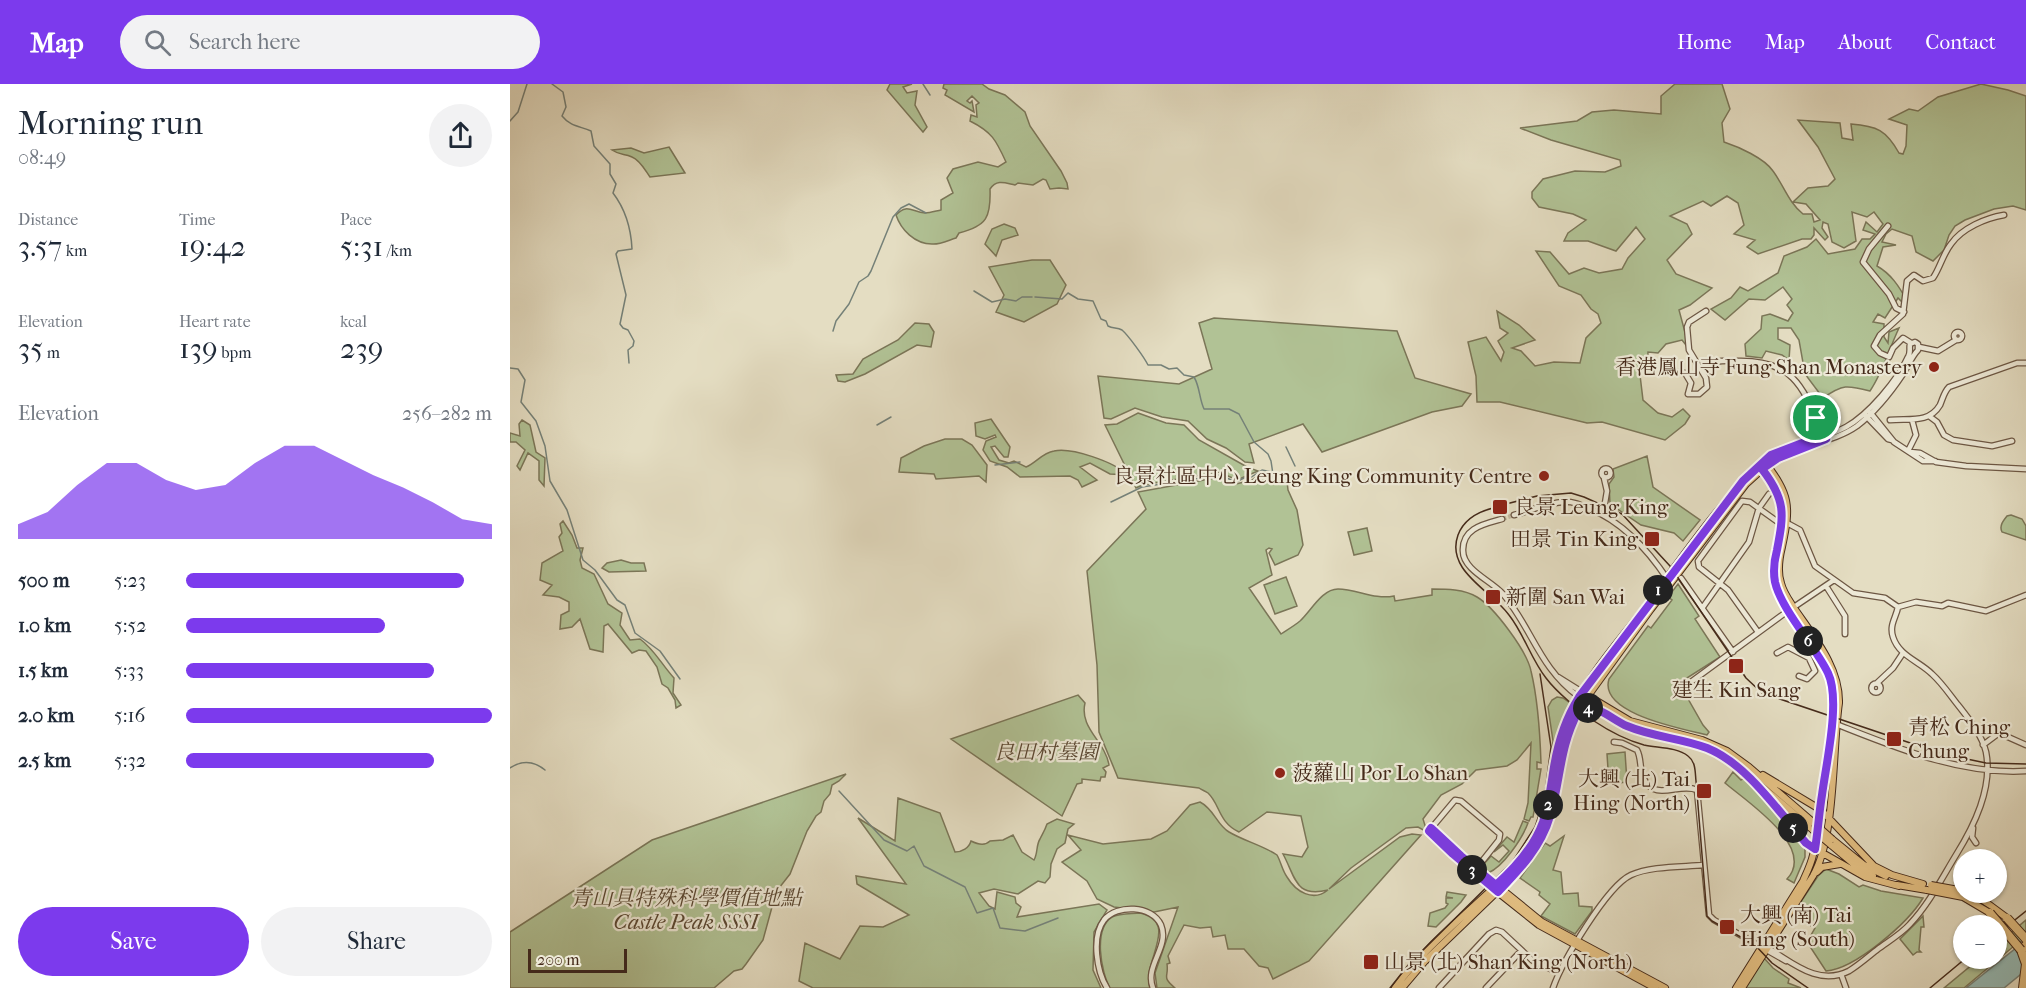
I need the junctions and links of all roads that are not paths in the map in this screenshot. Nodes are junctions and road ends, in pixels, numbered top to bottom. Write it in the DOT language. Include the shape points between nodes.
graph roads {
  1 [pos="2004,214"];
  2 [pos="1888,226"];
  3 [pos="1706,311"];
  4 [pos="1904,312"];
  5 [pos="1956,340"];
  6 [pos="1910,346"];
  7 [pos="1919,347"];
  8 [pos="1916,352"];
  9 [pos="2026,363"];
  10 [pos="1701,368"];
  11 [pos="1668,371"];
  12 [pos="1867,413"];
  13 [pos="1929,416"];
  14 [pos="1890,420"];
  15 [pos="1912,420"];
  16 [pos="1822,438"];
  17 [pos="2012,441"];
  18 [pos="1909,451"];
  19 [pos="1763,465"];
  20 [pos="2026,469"];
  21 [pos="1604,478"];
  22 [pos="1769,494"];
  23 [pos="1605,503"];
  24 [pos="1759,508"];
  25 [pos="1514,515"];
  26 [pos="1502,519"];
  27 [pos="1784,524"];
  28 [pos="1681,578"];
  29 [pos="1834,580"];
  30 [pos="1669,582"];
  31 [pos="1720,583"];
  32 [pos="1826,586"];
  33 [pos="2026,595"];
  34 [pos="1703,607"];
  35 [pos="1898,607"];
  36 [pos="1792,609"];
  37 [pos="1758,632"];
  38 [pos="1845,634"];
  39 [pos="1733,652"];
  40 [pos="1777,653"];
  41 [pos="1903,653"];
  42 [pos="1798,676"];
  43 [pos="1598,681"];
  44 [pos="1877,683"];
  45 [pos="1684,687"];
  46 [pos="1583,696"];
  47 [pos="1598,706"];
  48 [pos="1578,712"];
  49 [pos="1834,723"];
  50 [pos="1614,742"];
  51 [pos="1983,745"];
  52 [pos="2026,745"];
  53 [pos="1748,770"];
  54 [pos="1986,771"];
  55 [pos="2026,771"];
  56 [pos="1821,810"];
  57 [pos="1829,817"];
  58 [pos="1974,823"];
  59 [pos="1430,829"];
  60 [pos="1815,829"];
  61 [pos="1832,842"];
  62 [pos="1976,843"];
  63 [pos="1815,849"];
  64 [pos="1822,853"];
  65 [pos="1840,864"];
  66 [pos="1704,865"];
  67 [pos="1476,869"];
  68 [pos="1813,876"];
  69 [pos="1899,886"];
  70 [pos="1927,886"];
  71 [pos="1497,888"];
  72 [pos="1953,890"];
  73 [pos="1510,902"];
  74 [pos="1987,903"];
  75 [pos="1485,904"];
  76 [pos="1990,913"];
  77 [pos="2003,915"];
  78 [pos="2007,918"];
  79 [pos="2026,933"];
  80 [pos="2026,939"];
  81 [pos="1750,940"];
  82 [pos="1577,943"];
  83 [pos="2026,947"];
  84 [pos="1764,948"];
  85 [pos="1521,951"];
  86 [pos="1754,957"];
  87 [pos="1559,973"];
  88 [pos="1841,974"];
  89 [pos="1646,983"];
  90 [pos="1107,988"];
  91 [pos="1154,988"];
  92 [pos="1395,988"];
  93 [pos="1402,988"];
  94 [pos="1439,988"];
  95 [pos="1486,988"];
  96 [pos="1553,988"];
  97 [pos="1656,988"];
  98 [pos="1665,988"];
  99 [pos="1736,988"];
  100 [pos="1742,988"];
  101 [pos="1846,988"];
  102 [pos="2023,988"];
  1 -- 4 [label="street" via="1961,233 1951,243 1933,278 1923,281 1912,276 1907,281"];
  2 -- 4 [label="street" via="1863,262 1896,308"];
  3 -- 10 [label="street" via="1687,327 1689,350"];
  4 -- 6 [label="street" via="1880,334 1874,346 1889,357 1903,338"];
  5 -- 7 [label="street" via="1938,351"];
  6 -- 7 [label="street" via="1916,343"];
  6 -- 8 [label="street"];
  6 -- 12 [label="street" via="1902,368"];
  7 -- 8 [label="street"];
  8 -- 12 [label="street" via="1895,385"];
  9 -- 13 [label="street" via="1949,387"];
  10 -- 11 [label="street" via="1707,387 1695,394 1688,394 1691,383 1685,373"];
  10 -- 16 [label="street" via="1712,361 1756,361 1790,374 1816,418"];
  12 -- 16 [label="street"];
  12 -- 18 [label="street" via="1892,440"];
  13 -- 15 [label="street"];
  13 -- 17 [label="street" via="1953,440 1992,446"];
  14 -- 15 [label="street"];
  15 -- 18 [label="street" via="1916,435"];
  16 -- 19 [label="street"];
  18 -- 20 [label="street" via="1923,461"];
  19 -- 27 [label="main road" via="1779,495"];
  19 -- 30 [label="main road"];
  21 -- 23 [label="street"];
  22 -- 24 [label="street"];
  24 -- 27 [label="street"];
  24 -- 31 [label="street" via="1749,542"];
  24 -- 31 [label="street" via="1743,501 1699,559 1699,567"];
  25 -- 30 [label="street" via="1560,502 1584,506 1618,523"];
  26 -- 46 [label="street" via="1472,530 1464,544 1464,556 1506,598 1556,675"];
  27 -- 29 [label="street" via="1800,530 1814,565"];
  27 -- 36 [label="main road" via="1779,575"];
  28 -- 34 [label="street"];
  29 -- 32 [label="street"];
  29 -- 35 [label="street" via="1856,594 1885,598"];
  30 -- 43 [label="main road"];
  30 -- 46 [label="main road"];
  31 -- 34 [label="street"];
  31 -- 37 [label="street"];
  32 -- 36 [label="street"];
  32 -- 38 [label="street" via="1845,616"];
  33 -- 35 [label="street" via="1990,610 1948,603 1942,606 1916,602"];
  34 -- 39 [label="street"];
  35 -- 41 [label="street" via="1891,629"];
  36 -- 37 [label="street"];
  36 -- 49 [label="main road" via="1836,676 1839,696"];
  37 -- 39 [label="street"];
  39 -- 45 [label="street"];
  40 -- 42 [label="street" via="1788,647 1809,658 1815,671 1807,679"];
  41 -- 44 [label="street"];
  41 -- 51 [label="street" via="1939,681"];
  43 -- 46 [label="main road"];
  43 -- 47 [label="main road"];
  46 -- 47 [label="main road"];
  46 -- 48 [label="main road"];
  46 -- 71 [label="main road" via="1569,716 1560,740 1540,829 1525,855"];
  47 -- 48 [label="main road"];
  47 -- 53 [label="main road" via="1637,723 1714,744"];
  48 -- 71 [label="main road" via="1565,742 1545,831 1529,858"];
  49 -- 54 [label="street" via="1931,758"];
  49 -- 56 [label="main road"];
  49 -- 57 [label="main road"];
  50 -- 66 [label="street" via="1637,750 1643,777 1653,789 1693,788 1699,793"];
  51 -- 52 [label="street" via="1999,734"];
  51 -- 54 [label="street"];
  53 -- 56 [label="main road"];
  53 -- 60 [label="main road"];
  53 -- 63 [label="main road"];
  54 -- 55 [label="street"];
  54 -- 58 [label="street" via="1982,803"];
  56 -- 57 [label="main road"];
  56 -- 60 [label="main road"];
  57 -- 60 [label="main road"];
  57 -- 64 [label="main road"];
  57 -- 70 [label="main road" via="1874,866"];
  58 -- 62 [label="street" via="1972,837"];
  58 -- 88 [label="street" via="1915,919"];
  59 -- 67 [label="street"];
  59 -- 67 [label="street" via="1457,799 1498,832 1500,838"];
  59 -- 71 [label="street" via="1453,854"];
  60 -- 61 [label="main road, bridge"];
  60 -- 63 [label="main road"];
  61 -- 69 [label="main road" via="1868,874"];
  61 -- 70 [label="main road" via="1878,873"];
  63 -- 64 [label="main road"];
  63 -- 84 [label="main road" via="1803,881"];
  64 -- 65 [label="main road"];
  64 -- 68 [label="main road"];
  65 -- 68 [label="main road" via="1822,867"];
  65 -- 69 [label="main road" via="1875,881"];
  66 -- 81 [label="street" via="1710,916"];
  66 -- 82 [label="street" via="1644,870 1626,877 1613,889"];
  67 -- 71 [label="street"];
  68 -- 84 [label="main road"];
  69 -- 70 [label="main road"];
  70 -- 72 [label="main road, bridge"];
  70 -- 76 [label="main road, bridge" via="1963,897"];
  71 -- 73 [label="main road"];
  71 -- 75 [label="main road"];
  71 -- 82 [label="main road"];
  71 -- 92 [label="main road" via="1421,957"];
  73 -- 75 [label="main road" via="1499,899"];
  73 -- 82 [label="main road" via="1539,925"];
  74 -- 77 [label="main road"];
  75 -- 93 [label="main road"];
  76 -- 83 [label="highway, bridge"];
  76 -- 102 [label="highway, bridge" via="2023,952"];
  78 -- 79 [label="highway, bridge"];
  78 -- 80 [label="highway, bridge"];
  81 -- 84 [label="street"];
  81 -- 86 [label="street"];
  82 -- 87 [label="street"];
  82 -- 89 [label="main road"];
  84 -- 86 [label="main road"];
  84 -- 88 [label="street" via="1816,975"];
  84 -- 100 [label="main road"];
  85 -- 87 [label="street"];
  85 -- 94 [label="street" via="1501,931 1494,931"];
  85 -- 95 [label="street"];
  86 -- 99 [label="main road"];
  87 -- 96 [label="street"];
  88 -- 101 [label="street"];
  89 -- 97 [label="main road"];
  89 -- 98 [label="main road"];
  90 -- 91 [label="street" via="1100,970 1101,927 1114,913 1138,910 1154,916 1162,929 1151,973"];
}
